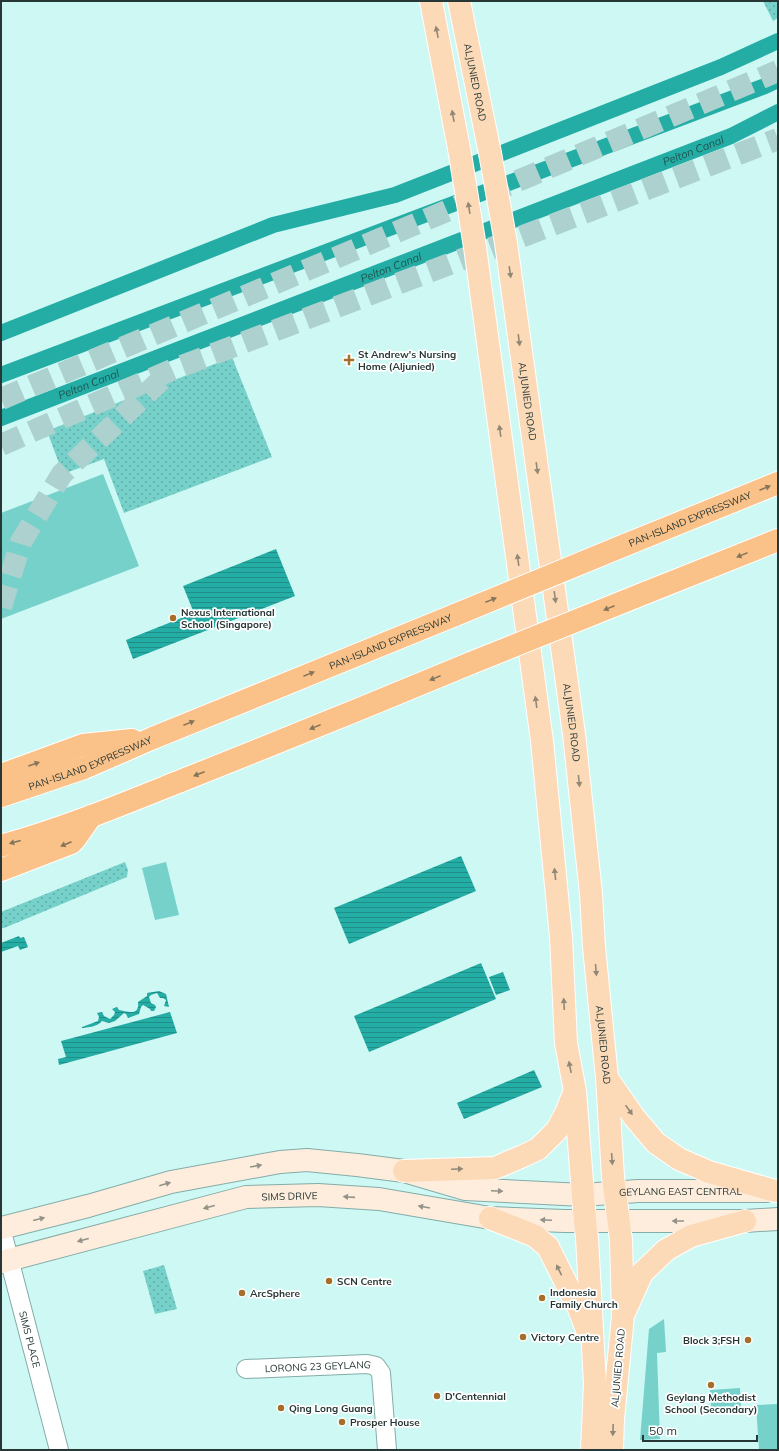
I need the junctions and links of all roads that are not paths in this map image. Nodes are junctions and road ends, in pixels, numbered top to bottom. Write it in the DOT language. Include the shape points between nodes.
graph roads {
  1 [pos="431,1"];
  2 [pos="459,1"];
  3 [pos="778,483"];
  4 [pos="778,540"];
  5 [pos="71,762"];
  6 [pos="1,775"];
  7 [pos="1,796"];
  8 [pos="91,816"];
  9 [pos="1,846"];
  10 [pos="1,870"];
  11 [pos="607,1078"];
  12 [pos="575,1091"];
  13 [pos="404,1171"];
  14 [pos="776,1191"];
  15 [pos="615,1193"];
  16 [pos="583,1195"];
  17 [pos="490,1218"];
  18 [pos="778,1220"];
  19 [pos="585,1221"];
  20 [pos="619,1221"];
  21 [pos="746,1221"];
  22 [pos="1,1228"];
  23 [pos="5,1260"];
  24 [pos="623,1316"];
  25 [pos="593,1344"];
  26 [pos="246,1369"];
  27 [pos="59,1450"];
  28 [pos="387,1450"];
  29 [pos="592,1450"];
  30 [pos="612,1450"];
  12 -- 1 [label="main road, ALJUNIED ROAD, one-way, bridge" via="566,1043 561,937 542,741 475,246"];
  2 -- 11 [label="main road, ALJUNIED ROAD, one-way, bridge" via="506,243 574,734"];
  5 -- 3 [label="highway, PAN-ISLAND EXPRESSWAY, one-way, bridge" via="83,745 153,738"];
  4 -- 8 [label="highway, one-way, bridge"];
  6 -- 5 [label="highway, one-way"];
  5 -- 7 [label="highway, PAN-ISLAND EXPRESSWAY"];
  8 -- 9 [label="highway, one-way" via="32,838"];
  8 -- 10 [label="highway, one-way" via="71,842"];
  11 -- 14 [label="main road, one-way" via="656,1143 679,1159 709,1172"];
  11 -- 15 [label="main road, ALJUNIED ROAD, one-way"];
  13 -- 12 [label="main road, one-way" via="495,1168 538,1149 557,1130"];
  12 -- 16 [label="main road, ALJUNIED ROAD"];
  13 -- 16 [label="street, one-way" via="465,1189"];
  22 -- 13 [label="street, one-way" via="171,1182 280,1162 308,1160"];
  14 -- 15 [label="street, GEYLANG EAST CENTRAL"];
  15 -- 16 [label="street, GEYLANG EAST CENTRAL"];
  15 -- 20 [label="main road, ALJUNIED ROAD"];
  16 -- 19 [label="main road, ALJUNIED ROAD"];
  19 -- 17 [label="street, SIMS DRIVE, one-way"];
  17 -- 23 [label="street, SIMS DRIVE, one-way" via="379,1199 318,1195 246,1197"];
  25 -- 17 [label="main road, one-way" via="579,1309 548,1247 535,1236"];
  18 -- 21 [label="street"];
  19 -- 20 [label="street"];
  19 -- 25 [label="main road, ALJUNIED ROAD"];
  21 -- 20 [label="street, one-way"];
  20 -- 24 [label="main road, ALJUNIED ROAD"];
  21 -- 24 [label="main road" via="690,1236 666,1250 642,1273"];
  22 -- 23 [label="street, SIMS PLACE"];
  23 -- 27 [label="street, SIMS PLACE"];
  24 -- 30 [label="main road, ALJUNIED ROAD, one-way"];
  25 -- 29 [label="main road, ALJUNIED ROAD" via="595,1384"];
  26 -- 28 [label="street, LORONG 23 GEYLANG" via="366,1364 376,1366 381,1373"];
}
